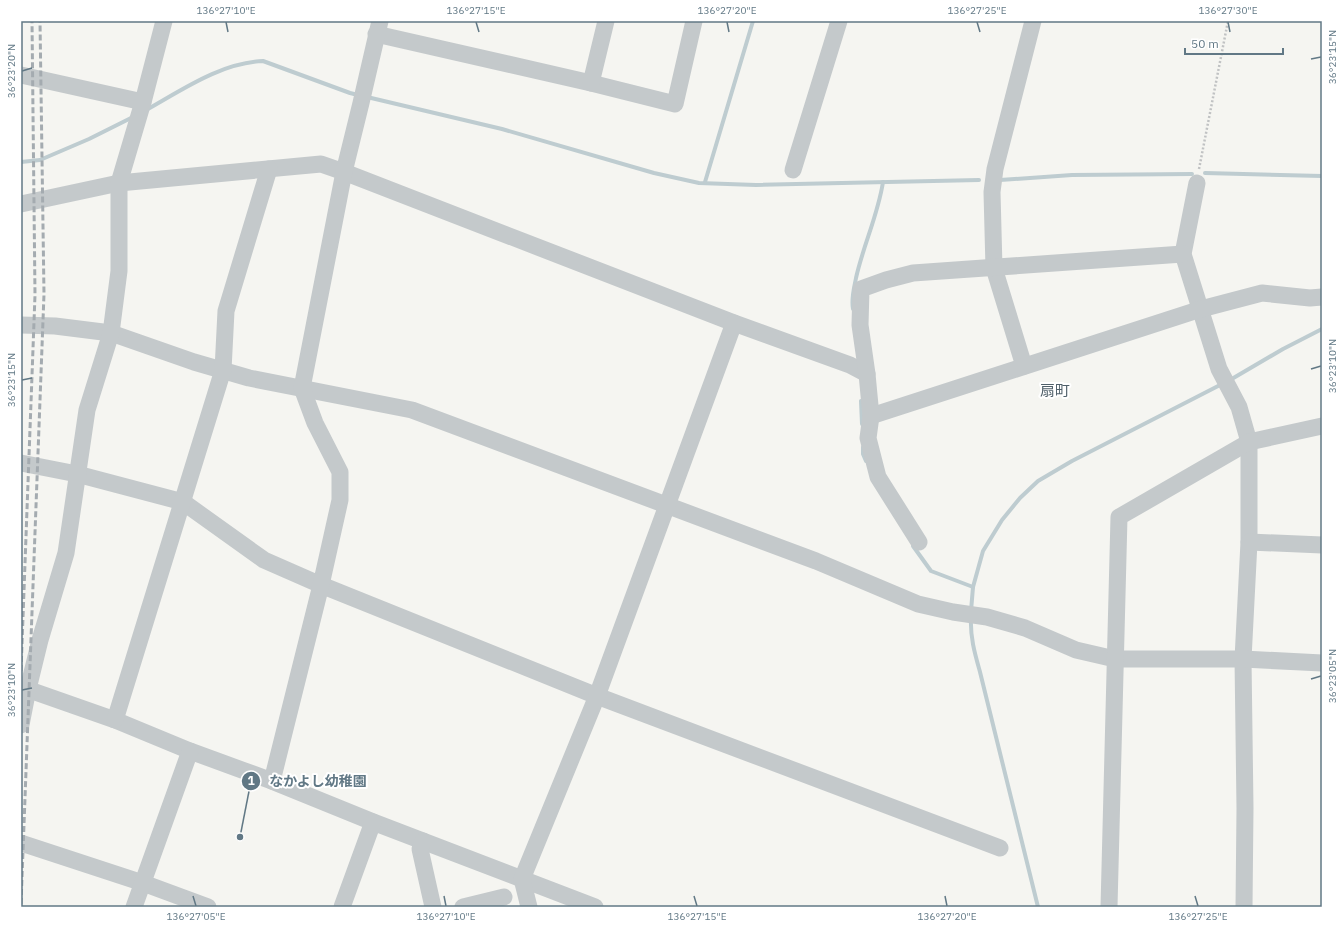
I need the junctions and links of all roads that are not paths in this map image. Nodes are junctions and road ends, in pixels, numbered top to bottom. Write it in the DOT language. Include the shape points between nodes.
graph roads {
  1 [pos="164,21"];
  2 [pos="606,21"];
  3 [pos="694,21"];
  4 [pos="839,21"];
  5 [pos="1033,21"];
  6 [pos="378,28"];
  7 [pos="21,75"];
  8 [pos="591,83"];
  9 [pos="143,102"];
  10 [pos="269,169"];
  11 [pos="793,170"];
  12 [pos="344,172"];
  13 [pos="118,183"];
  14 [pos="1197,183"];
  15 [pos="21,204"];
  16 [pos="1183,254"];
  17 [pos="994,268"];
  18 [pos="1322,297"];
  19 [pos="1201,309"];
  20 [pos="734,323"];
  21 [pos="21,325"];
  22 [pos="111,333"];
  23 [pos="1024,366"];
  24 [pos="223,370"];
  25 [pos="867,374"];
  26 [pos="302,388"];
  27 [pos="871,416"];
  28 [pos="1322,426"];
  29 [pos="1249,442"];
  30 [pos="21,463"];
  31 [pos="77,474"];
  32 [pos="182,502"];
  33 [pos="668,505"];
  34 [pos="919,542"];
  35 [pos="1249,542"];
  36 [pos="1322,545"];
  37 [pos="322,585"];
  38 [pos="1115,659"];
  39 [pos="1243,659"];
  40 [pos="1322,663"];
  41 [pos="24,688"];
  42 [pos="597,696"];
  43 [pos="115,720"];
  44 [pos="21,725"];
  45 [pos="190,751"];
  46 [pos="272,780"];
  47 [pos="373,822"];
  48 [pos="423,841"];
  49 [pos="21,843"];
  50 [pos="1000,848"];
  51 [pos="522,879"];
  52 [pos="143,883"];
  53 [pos="504,896"];
  54 [pos="134,907"];
  55 [pos="208,907"];
  56 [pos="342,907"];
  57 [pos="433,907"];
  58 [pos="463,907"];
  59 [pos="528,907"];
  60 [pos="595,907"];
  61 [pos="1109,907"];
  62 [pos="1244,907"];
  1 -- 9 [label="street"];
  2 -- 8 [label="street"];
  3 -- 8 [label="street" via="675,104"];
  4 -- 11 [label="street"];
  5 -- 17 [label="street" via="995,169 992,192"];
  6 -- 8 [label="street"];
  6 -- 12 [label="street"];
  7 -- 9 [label="street"];
  9 -- 13 [label="street"];
  10 -- 12 [label="street" via="321,164"];
  10 -- 13 [label="street"];
  10 -- 24 [label="street" via="226,311"];
  12 -- 20 [label="street"];
  12 -- 26 [label="street"];
  13 -- 15 [label="street"];
  13 -- 22 [label="street" via="119,271"];
  14 -- 16 [label="street"];
  16 -- 17 [label="street"];
  16 -- 19 [label="street"];
  17 -- 23 [label="street"];
  17 -- 25 [label="street" via="913,273 862,289 860,325"];
  18 -- 19 [label="street" via="1262,293"];
  19 -- 23 [label="street"];
  19 -- 29 [label="street" via="1219,369 1239,407"];
  20 -- 25 [label="street" via="850,365"];
  20 -- 33 [label="street"];
  21 -- 22 [label="street" via="55,326"];
  22 -- 24 [label="street"];
  22 -- 31 [label="street" via="87,410"];
  23 -- 27 [label="street"];
  24 -- 26 [label="street" via="249,378"];
  24 -- 32 [label="street"];
  25 -- 27 [label="street"];
  26 -- 33 [label="street" via="412,410"];
  26 -- 37 [label="street" via="314,423 340,472 340,500"];
  27 -- 34 [label="street" via="868,438 878,477"];
  28 -- 29 [label="street"];
  29 -- 35 [label="street"];
  29 -- 38 [label="street" via="1119,517"];
  30 -- 31 [label="street"];
  31 -- 32 [label="street"];
  31 -- 41 [label="street" via="66,553"];
  32 -- 37 [label="street" via="264,560"];
  32 -- 43 [label="street"];
  33 -- 38 [label="street" via="816,561 918,604 986,617 1025,628 1076,650"];
  33 -- 42 [label="street"];
  35 -- 36 [label="street"];
  35 -- 39 [label="street"];
  37 -- 42 [label="street"];
  37 -- 46 [label="street"];
  38 -- 39 [label="street"];
  38 -- 61 [label="street"];
  39 -- 40 [label="street"];
  39 -- 62 [label="street"];
  41 -- 43 [label="street"];
  41 -- 44 [label="street"];
  42 -- 50 [label="street"];
  42 -- 51 [label="street"];
  43 -- 45 [label="street"];
  45 -- 46 [label="street"];
  45 -- 52 [label="street"];
  46 -- 47 [label="street"];
  47 -- 48 [label="street"];
  47 -- 56 [label="street"];
  48 -- 51 [label="street"];
  48 -- 57 [label="street" via="420,849"];
  49 -- 52 [label="street"];
  51 -- 59 [label="street"];
  51 -- 60 [label="street"];
  52 -- 54 [label="street"];
  52 -- 55 [label="street"];
  53 -- 58 [label="street"];
}
